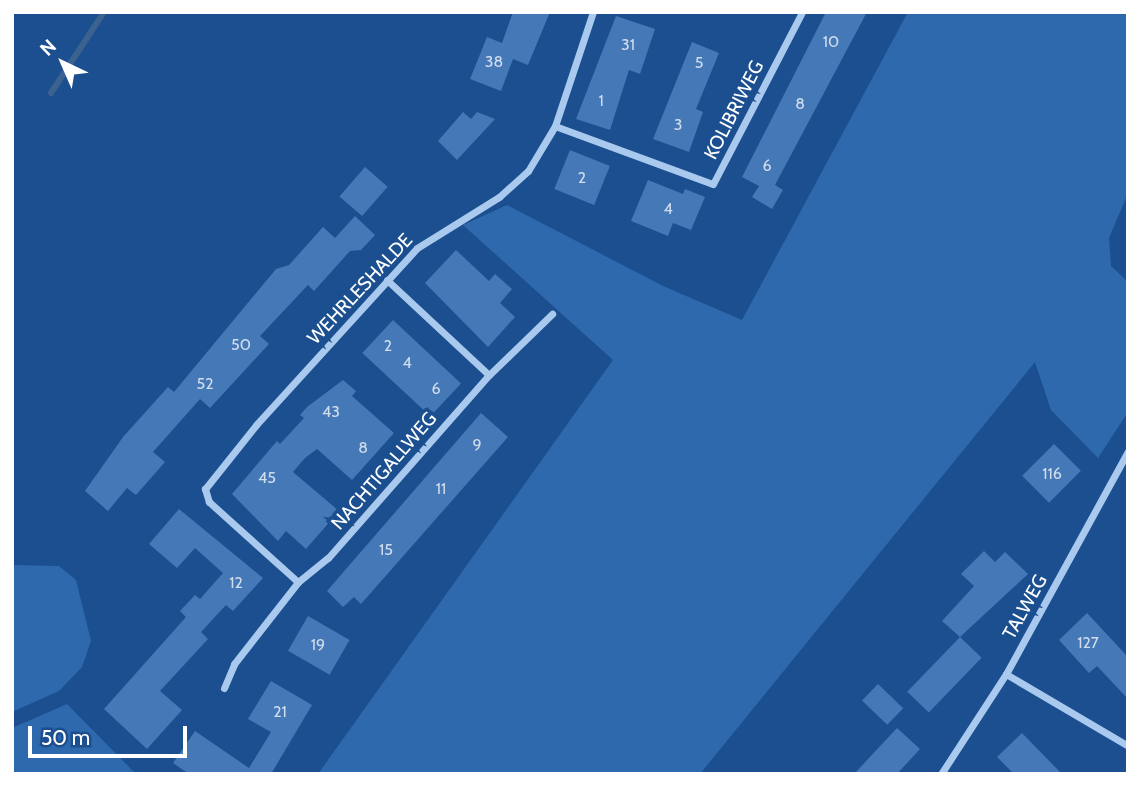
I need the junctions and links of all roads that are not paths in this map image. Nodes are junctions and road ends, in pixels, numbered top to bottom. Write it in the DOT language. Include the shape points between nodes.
graph roads {
  1 [pos="593,12"];
  2 [pos="802,12"];
  3 [pos="555,126"];
  4 [pos="387,280"];
  5 [pos="552,314"];
  6 [pos="489,375"];
  7 [pos="1128,451"];
  8 [pos="298,582"];
  9 [pos="1006,674"];
  10 [pos="224,688"];
  11 [pos="1128,746"];
  12 [pos="942,774"];
  1 -- 3 [label="street, WEHRLESHALDE"];
  2 -- 3 [label="street, KOLIBRIWEG" via="713,184"];
  3 -- 4 [label="street, WEHRLESHALDE" via="528,171 417,248"];
  4 -- 6 [label="street"];
  4 -- 8 [label="street, WEHRLESHALDE" via="256,425 205,489 209,502"];
  5 -- 6 [label="street, NACHTIGALLWEG"];
  6 -- 8 [label="street, NACHTIGALLWEG" via="328,558"];
  7 -- 9 [label="street, TALWEG"];
  8 -- 10 [label="street, NACHTIGALLWEG" via="234,664"];
  9 -- 11 [label="street"];
  9 -- 12 [label="street, TALWEG"];
}
